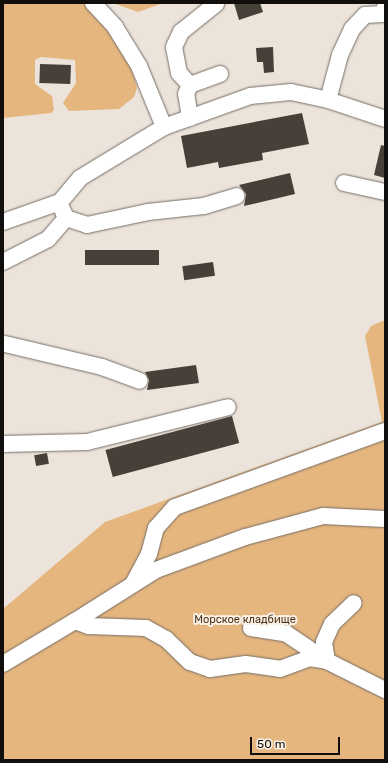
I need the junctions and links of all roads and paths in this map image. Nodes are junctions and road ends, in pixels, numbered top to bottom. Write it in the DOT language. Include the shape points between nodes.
graph roads {
  1 [pos="93,3"];
  2 [pos="216,4"];
  3 [pos="384,13"];
  4 [pos="220,74"];
  5 [pos="190,85"];
  6 [pos="328,100"];
  7 [pos="190,118"];
  8 [pos="385,119"];
  9 [pos="164,127"];
  10 [pos="344,183"];
  11 [pos="385,192"];
  12 [pos="237,196"];
  13 [pos="60,202"];
  14 [pos="66,218"];
  15 [pos="3,222"];
  16 [pos="3,262"];
  17 [pos="4,344"];
  18 [pos="140,381"];
  19 [pos="228,407"];
  20 [pos="385,431"];
  21 [pos="3,444"];
  22 [pos="385,519"];
  23 [pos="132,585"];
  24 [pos="354,603"];
  25 [pos="74,621"];
  26 [pos="251,628"];
  27 [pos="328,661"];
  28 [pos="3,664"];
  29 [pos="385,690"];
  1 -- 9 [label="lane" via="115,26 138,66"];
  2 -- 5 [label="lane" via="181,32 174,47 177,67"];
  3 -- 6 [label="lane" via="365,15 352,29 340,55"];
  4 -- 5 [label="lane"];
  5 -- 7 [label="lane" via="186,94"];
  6 -- 7 [label="lane" via="291,92 268,92"];
  6 -- 8 [label="lane"];
  7 -- 9 [label="lane"];
  9 -- 13 [label="lane" via="80,178"];
  10 -- 11 [label="lane"];
  12 -- 14 [label="lane" via="204,206 148,212 86,225"];
  13 -- 14 [label="lane"];
  13 -- 15 [label="lane"];
  14 -- 16 [label="lane" via="48,239"];
  17 -- 18 [label="lane" via="102,367"];
  19 -- 21 [label="lane" via="87,442"];
  20 -- 23 [label="lane" via="175,507 156,528 148,554"];
  22 -- 23 [label="lane" via="323,516 295,522 200,552 156,570"];
  23 -- 25 [label="lane"];
  24 -- 27 [label="lane" via="332,624 324,642"];
  25 -- 27 [label="lane" via="89,626 146,628 166,639 190,662 210,669 246,664 280,669 310,658"];
  25 -- 28 [label="lane"];
  26 -- 27 [label="lane" via="287,634"];
  27 -- 29 [label="lane"];
}
